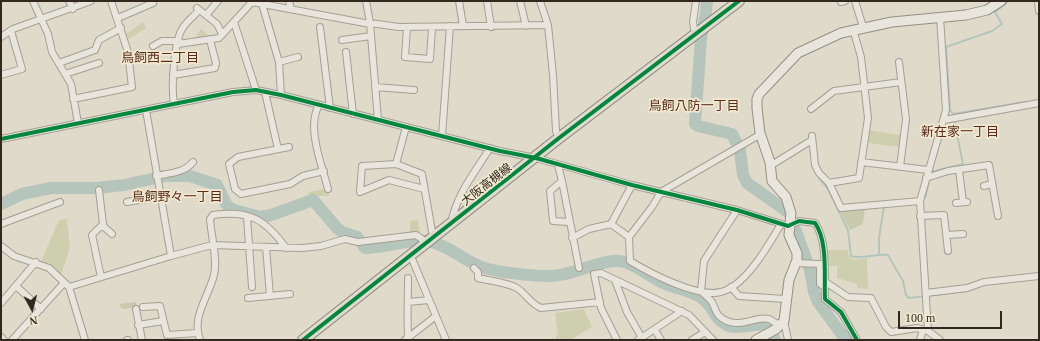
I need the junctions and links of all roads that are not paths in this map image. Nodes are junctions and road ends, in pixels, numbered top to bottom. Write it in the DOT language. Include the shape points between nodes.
graph roads {
  1 [pos="33,1"];
  2 [pos="69,1"];
  3 [pos="91,1"];
  4 [pos="111,1"];
  5 [pos="218,1"];
  6 [pos="289,1"];
  7 [pos="366,1"];
  8 [pos="459,1"];
  9 [pos="487,1"];
  10 [pos="520,1"];
  11 [pos="540,1"];
  12 [pos="696,1"];
  13 [pos="739,1"];
  14 [pos="855,1"];
  15 [pos="1001,1"];
  16 [pos="1038,1"];
  17 [pos="153,3"];
  18 [pos="262,4"];
  19 [pos="72,9"];
  20 [pos="291,9"];
  21 [pos="1039,11"];
  22 [pos="206,15"];
  23 [pos="940,17"];
  24 [pos="118,18"];
  25 [pos="42,19"];
  26 [pos="234,22"];
  27 [pos="370,24"];
  28 [pos="548,25"];
  29 [pos="450,26"];
  30 [pos="463,26"];
  31 [pos="526,26"];
  32 [pos="320,27"];
  33 [pos="407,27"];
  34 [pos="432,27"];
  35 [pos="491,27"];
  36 [pos="863,27"];
  37 [pos="121,28"];
  38 [pos="853,29"];
  39 [pos="11,31"];
  40 [pos="222,34"];
  41 [pos="697,34"];
  42 [pos="371,36"];
  43 [pos="1,37"];
  44 [pos="210,40"];
  45 [pos="342,40"];
  46 [pos="178,42"];
  47 [pos="153,46"];
  48 [pos="346,52"];
  49 [pos="298,57"];
  50 [pos="279,62"];
  51 [pos="899,62"];
  52 [pos="59,63"];
  53 [pos="99,63"];
  54 [pos="65,74"];
  55 [pos="1,75"];
  56 [pos="174,75"];
  57 [pos="901,82"];
  58 [pos="865,86"];
  59 [pos="375,87"];
  60 [pos="256,90"];
  61 [pos="414,90"];
  62 [pos="265,92"];
  63 [pos="281,96"];
  64 [pos="73,99"];
  65 [pos="1039,103"];
  66 [pos="174,104"];
  67 [pos="319,105"];
  68 [pos="330,108"];
  69 [pos="811,109"];
  70 [pos="146,110"];
  71 [pos="353,114"];
  72 [pos="378,120"];
  73 [pos="944,120"];
  74 [pos="78,123"];
  75 [pos="406,127"];
  76 [pos="761,134"];
  77 [pos="442,136"];
  78 [pos="559,138"];
  79 [pos="1,139"];
  80 [pos="289,147"];
  81 [pos="490,148"];
  82 [pos="278,149"];
  83 [pos="536,158"];
  84 [pos="193,162"];
  85 [pos="861,162"];
  86 [pos="396,164"];
  87 [pos="558,165"];
  88 [pos="770,166"];
  89 [pos="900,167"];
  90 [pos="928,170"];
  91 [pos="959,170"];
  92 [pos="324,171"];
  93 [pos="157,177"];
  94 [pos="926,178"];
  95 [pos="562,181"];
  96 [pos="829,183"];
  97 [pos="992,184"];
  98 [pos="632,185"];
  99 [pos="984,186"];
  100 [pos="328,189"];
  101 [pos="424,189"];
  102 [pos="99,190"];
  103 [pos="661,192"];
  104 [pos="160,197"];
  105 [pos="920,201"];
  106 [pos="60,202"];
  107 [pos="127,202"];
  108 [pos="962,202"];
  109 [pos="737,210"];
  110 [pos="920,216"];
  111 [pos="998,216"];
  112 [pos="247,218"];
  113 [pos="570,222"];
  114 [pos="1,224"];
  115 [pos="451,224"];
  116 [pos="611,224"];
  117 [pos="102,225"];
  118 [pos="785,225"];
  119 [pos="112,234"];
  120 [pos="963,234"];
  121 [pos="947,235"];
  122 [pos="629,237"];
  123 [pos="572,238"];
  124 [pos="430,240"];
  125 [pos="212,245"];
  126 [pos="1,246"];
  127 [pos="249,246"];
  128 [pos="266,247"];
  129 [pos="286,248"];
  130 [pos="948,250"];
  131 [pos="410,254"];
  132 [pos="171,256"];
  133 [pos="36,262"];
  134 [pos="796,263"];
  135 [pos="474,268"];
  136 [pos="580,268"];
  137 [pos="1039,276"];
  138 [pos="101,277"];
  139 [pos="408,278"];
  140 [pos="615,280"];
  141 [pos="824,284"];
  142 [pos="67,285"];
  143 [pos="16,286"];
  144 [pos="731,286"];
  145 [pos="252,287"];
  146 [pos="701,291"];
  147 [pos="290,294"];
  148 [pos="926,295"];
  149 [pos="270,296"];
  150 [pos="248,298"];
  151 [pos="786,299"];
  152 [pos="429,300"];
  153 [pos="408,302"];
  154 [pos="600,302"];
  155 [pos="1,303"];
  156 [pos="143,307"];
  157 [pos="41,309"];
  158 [pos="136,309"];
  159 [pos="682,311"];
  160 [pos="436,316"];
  161 [pos="163,321"];
  162 [pos="138,325"];
  163 [pos="780,325"];
  164 [pos="655,330"];
  165 [pos="926,331"];
  166 [pos="705,332"];
  167 [pos="198,333"];
  168 [pos="1,338"];
  169 [pos="406,339"];
  170 [pos="640,339"];
  171 [pos="4,340"];
  172 [pos="12,340"];
  173 [pos="85,340"];
  174 [pos="142,340"];
  175 [pos="200,340"];
  176 [pos="303,340"];
  177 [pos="446,340"];
  178 [pos="617,340"];
  179 [pos="661,340"];
  180 [pos="692,340"];
  181 [pos="713,340"];
  182 [pos="756,340"];
  183 [pos="788,340"];
  184 [pos="857,340"];
  185 [pos="920,340"];
  186 [pos="940,340"];
  1 -- 25 [label="street"];
  2 -- 19 [label="street"];
  3 -- 19 [label="street"];
  4 -- 24 [label="street"];
  5 -- 22 [label="street"];
  6 -- 20 [label="street"];
  7 -- 27 [label="street"];
  8 -- 30 [label="street"];
  9 -- 35 [label="street"];
  10 -- 31 [label="street"];
  11 -- 28 [label="street"];
  12 -- 41 [label="street" via="693,22"];
  13 -- 41 [label="main road, 大阪高槻線"];
  14 -- 36 [label="street"];
  15 -- 23 [label="street" via="987,10"];
  16 -- 21 [label="street"];
  17 -- 24 [label="street"];
  18 -- 20 [label="street"];
  18 -- 26 [label="street" via="252,2"];
  18 -- 50 [label="street"];
  19 -- 25 [label="street"];
  20 -- 27 [label="street"];
  22 -- 40 [label="street" via="217,24"];
  22 -- 46 [label="street" via="198,9 182,29"];
  23 -- 36 [label="street"];
  23 -- 73 [label="street" via="946,110"];
  24 -- 37 [label="street"];
  25 -- 39 [label="street"];
  25 -- 52 [label="street" via="52,52"];
  26 -- 40 [label="street"];
  26 -- 60 [label="street"];
  27 -- 33 [label="street"];
  27 -- 42 [label="street"];
  28 -- 31 [label="street"];
  28 -- 78 [label="street" via="556,131"];
  29 -- 30 [label="street"];
  29 -- 34 [label="street"];
  29 -- 77 [label="street"];
  30 -- 35 [label="street"];
  31 -- 35 [label="street"];
  32 -- 68 [label="street"];
  33 -- 34 [label="street"];
  33 -- 34 [label="street" via="405,57 430,59"];
  36 -- 38 [label="street"];
  37 -- 52 [label="street" via="99,40 95,50"];
  37 -- 64 [label="street" via="128,52 132,87"];
  38 -- 58 [label="street"];
  38 -- 76 [label="street" via="825,39 798,53 768,84 757,99"];
  39 -- 43 [label="street"];
  39 -- 55 [label="street" via="22,69"];
  40 -- 44 [label="street" via="219,38"];
  41 -- 78 [label="main road, 大阪高槻線"];
  42 -- 45 [label="street"];
  42 -- 59 [label="street"];
  44 -- 46 [label="street"];
  44 -- 56 [label="street" via="216,63 214,68"];
  46 -- 47 [label="street" via="162,41"];
  46 -- 56 [label="street"];
  48 -- 71 [label="street"];
  49 -- 50 [label="street"];
  50 -- 63 [label="street"];
  51 -- 57 [label="street"];
  52 -- 54 [label="street"];
  53 -- 54 [label="street"];
  54 -- 64 [label="street" via="71,84"];
  56 -- 66 [label="street"];
  57 -- 58 [label="street"];
  57 -- 89 [label="street" via="906,119"];
  58 -- 69 [label="street" via="834,91"];
  58 -- 85 [label="street" via="868,118"];
  59 -- 61 [label="street"];
  59 -- 72 [label="street"];
  60 -- 62 [label="street"];
  60 -- 66 [label="street"];
  62 -- 63 [label="street"];
  62 -- 82 [label="street"];
  63 -- 67 [label="street"];
  64 -- 74 [label="street"];
  65 -- 73 [label="street"];
  66 -- 70 [label="street"];
  67 -- 68 [label="street"];
  67 -- 92 [label="street" via="314,115 313,126"];
  68 -- 71 [label="street"];
  70 -- 74 [label="street"];
  70 -- 93 [label="street"];
  71 -- 72 [label="street"];
  72 -- 75 [label="street"];
  73 -- 90 [label="street"];
  74 -- 79 [label="street"];
  75 -- 77 [label="street"];
  75 -- 86 [label="street"];
  76 -- 88 [label="street"];
  76 -- 103 [label="street"];
  77 -- 81 [label="street"];
  78 -- 83 [label="main road, 大阪高槻線"];
  80 -- 82 [label="street"];
  81 -- 83 [label="street"];
  81 -- 115 [label="street" via="458,199 453,209"];
  82 -- 92 [label="street" via="238,157 229,164 235,189 241,194 290,184 303,176"];
  83 -- 87 [label="street"];
  83 -- 115 [label="main road, 大阪高槻線"];
  84 -- 93 [label="street" via="179,172"];
  85 -- 89 [label="street"];
  85 -- 96 [label="street" via="859,178"];
  86 -- 101 [label="street" via="422,174"];
  86 -- 101 [label="street" via="362,166 360,192 389,180"];
  87 -- 95 [label="street"];
  87 -- 98 [label="street"];
  88 -- 96 [label="street" via="812,138 815,165"];
  88 -- 118 [label="street" via="772,181 786,197 791,213"];
  89 -- 90 [label="street"];
  90 -- 94 [label="street"];
  91 -- 94 [label="street"];
  91 -- 97 [label="street" via="989,165"];
  91 -- 108 [label="street"];
  92 -- 100 [label="street"];
  93 -- 104 [label="street"];
  94 -- 105 [label="street"];
  95 -- 113 [label="street"];
  95 -- 113 [label="street" via="550,191 553,221"];
  96 -- 105 [label="street" via="841,208"];
  97 -- 99 [label="street"];
  97 -- 111 [label="street"];
  98 -- 103 [label="street"];
  98 -- 116 [label="street"];
  101 -- 124 [label="street"];
  102 -- 117 [label="street"];
  103 -- 109 [label="street"];
  103 -- 122 [label="street"];
  104 -- 107 [label="street"];
  104 -- 132 [label="street"];
  105 -- 110 [label="street"];
  106 -- 114 [label="street"];
  109 -- 118 [label="street"];
  109 -- 146 [label="street" via="704,261"];
  110 -- 121 [label="street" via="944,214"];
  110 -- 148 [label="street"];
  112 -- 125 [label="street" via="232,212 213,215 210,219"];
  112 -- 127 [label="street"];
  112 -- 129 [label="street" via="262,221"];
  113 -- 123 [label="street"];
  115 -- 124 [label="main road, 大阪高槻線"];
  116 -- 122 [label="street"];
  116 -- 123 [label="street" via="589,229"];
  117 -- 119 [label="street"];
  117 -- 138 [label="street" via="92,235"];
  118 -- 134 [label="street" via="797,253"];
  118 -- 141 [label="street" via="810,221 820,229"];
  118 -- 144 [label="street" via="746,274"];
  120 -- 121 [label="street"];
  121 -- 130 [label="street"];
  122 -- 146 [label="street" via="630,260 661,278"];
  123 -- 136 [label="street"];
  124 -- 129 [label="street" via="416,235 361,242 345,239 321,246"];
  124 -- 131 [label="main road, 大阪高槻線"];
  125 -- 127 [label="street"];
  125 -- 132 [label="street"];
  125 -- 167 [label="street" via="214,275 205,295"];
  126 -- 133 [label="street" via="14,256"];
  127 -- 128 [label="street"];
  127 -- 145 [label="street"];
  128 -- 129 [label="street"];
  128 -- 149 [label="street"];
  131 -- 152 [label="street"];
  131 -- 176 [label="main road, 大阪高槻線"];
  132 -- 138 [label="street"];
  133 -- 142 [label="street" via="49,268"];
  133 -- 143 [label="street"];
  134 -- 141 [label="street" via="820,264 820,284"];
  134 -- 151 [label="street" via="789,280"];
  135 -- 154 [label="street" via="478,272 478,278 511,285 541,308"];
  137 -- 148 [label="street" via="984,282 967,288"];
  138 -- 142 [label="street"];
  139 -- 153 [label="street"];
  140 -- 154 [label="street" via="601,273 594,274"];
  140 -- 159 [label="street"];
  140 -- 170 [label="street"];
  141 -- 165 [label="street" via="848,298 871,298 891,332 917,328"];
  141 -- 184 [label="street" via="825,299 841,312"];
  142 -- 157 [label="street"];
  142 -- 173 [label="street"];
  143 -- 155 [label="street"];
  143 -- 157 [label="street"];
  144 -- 146 [label="street" via="721,292"];
  144 -- 151 [label="street" via="739,296"];
  146 -- 163 [label="street" via="713,304 719,316 726,320 744,323 769,319"];
  147 -- 149 [label="street"];
  148 -- 165 [label="street"];
  149 -- 150 [label="street"];
  151 -- 163 [label="street"];
  152 -- 153 [label="street"];
  152 -- 160 [label="street"];
  153 -- 169 [label="street"];
  154 -- 178 [label="street"];
  156 -- 161 [label="street" via="160,306"];
  157 -- 172 [label="street"];
  158 -- 162 [label="street"];
  159 -- 164 [label="street"];
  159 -- 166 [label="street" via="689,314"];
  160 -- 169 [label="street"];
  160 -- 177 [label="street"];
  161 -- 162 [label="street"];
  161 -- 167 [label="street" via="167,335"];
  162 -- 174 [label="street"];
  163 -- 182 [label="street"];
  163 -- 183 [label="street"];
  164 -- 170 [label="street"];
  164 -- 179 [label="street"];
  165 -- 185 [label="street"];
  165 -- 186 [label="street"];
  166 -- 180 [label="street"];
  166 -- 181 [label="street"];
  167 -- 175 [label="street"];
  168 -- 171 [label="street"];
}
